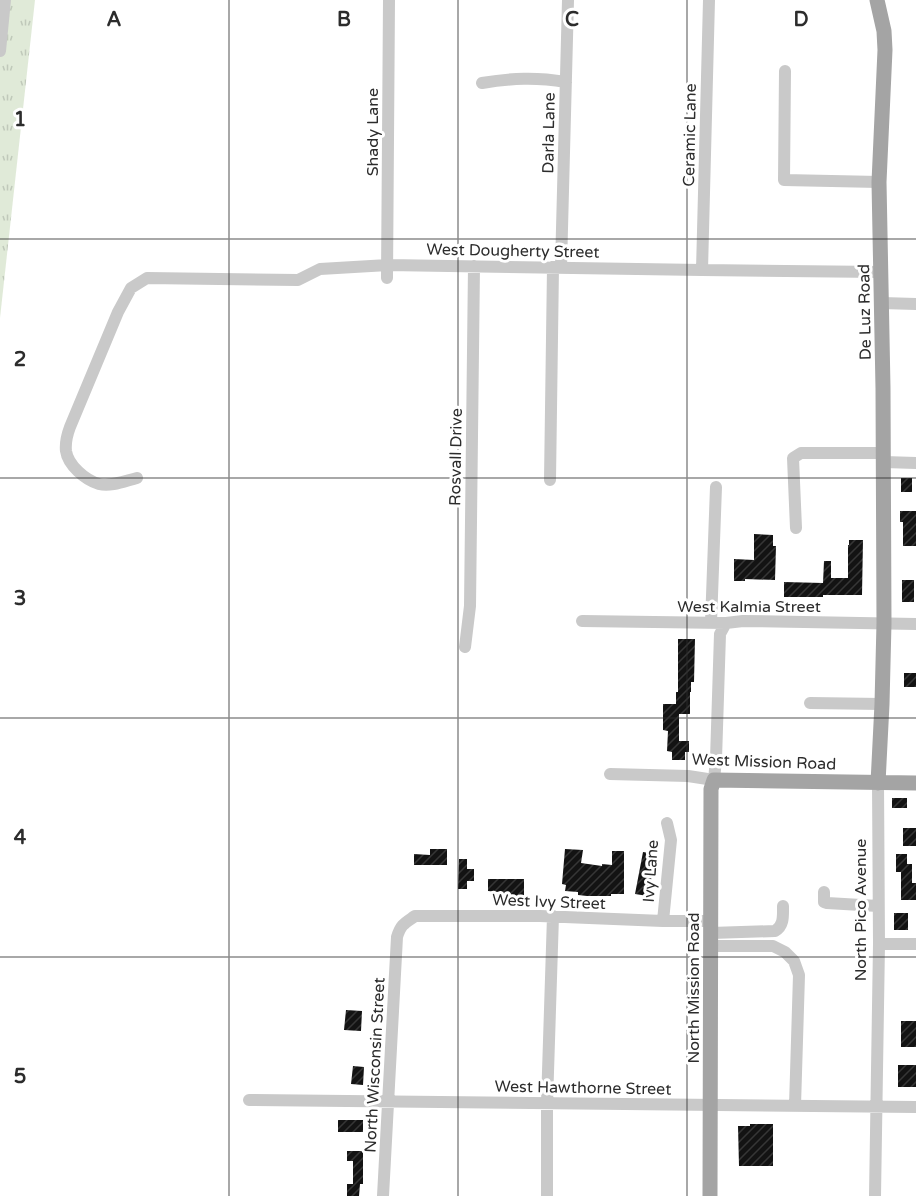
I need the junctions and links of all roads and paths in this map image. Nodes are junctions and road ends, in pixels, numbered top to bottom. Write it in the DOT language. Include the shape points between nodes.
graph roads {
  1 [pos="5,0"];
  2 [pos="390,0"];
  3 [pos="568,0"];
  4 [pos="709,0"];
  5 [pos="877,0"];
  6 [pos="0,51"];
  7 [pos="785,71"];
  8 [pos="566,82"];
  9 [pos="482,83"];
  10 [pos="879,182"];
  11 [pos="474,266"];
  12 [pos="557,267"];
  13 [pos="702,270"];
  14 [pos="388,271"];
  15 [pos="881,272"];
  16 [pos="882,303"];
  17 [pos="916,304"];
  18 [pos="884,458"];
  19 [pos="916,463"];
  20 [pos="137,478"];
  21 [pos="550,480"];
  22 [pos="716,487"];
  23 [pos="796,528"];
  24 [pos="582,621"];
  25 [pos="711,623"];
  26 [pos="726,623"];
  27 [pos="884,623"];
  28 [pos="916,624"];
  29 [pos="465,647"];
  30 [pos="810,703"];
  31 [pos="882,704"];
  32 [pos="610,774"];
  33 [pos="714,780"];
  34 [pos="879,783"];
  35 [pos="916,783"];
  36 [pos="667,823"];
  37 [pos="824,892"];
  38 [pos="783,906"];
  39 [pos="878,906"];
  40 [pos="553,916"];
  41 [pos="663,921"];
  42 [pos="711,933"];
  43 [pos="398,937"];
  44 [pos="879,944"];
  45 [pos="916,944"];
  46 [pos="249,1100"];
  47 [pos="388,1101"];
  48 [pos="547,1102"];
  49 [pos="711,1105"];
  50 [pos="795,1106"];
  51 [pos="876,1107"];
  52 [pos="916,1107"];
  53 [pos="383,1196"];
  54 [pos="547,1196"];
  55 [pos="710,1196"];
  56 [pos="875,1196"];
  1 -- 6 [label="street"];
  2 -- 14 [label="street, Shady Lane"];
  3 -- 8 [label="street, Darla Lane"];
  4 -- 13 [label="street, Ceramic Lane"];
  5 -- 10 [label="main road, De Luz Road" via="885,50"];
  7 -- 10 [label="street" via="784,180"];
  8 -- 9 [label="street" via="537,78"];
  8 -- 12 [label="street, Darla Lane"];
  10 -- 15 [label="main road, De Luz Road"];
  11 -- 12 [label="street, West Dougherty Street"];
  11 -- 14 [label="street, West Dougherty Street"];
  11 -- 29 [label="street, Rosvall Drive" via="470,606"];
  12 -- 13 [label="street, West Dougherty Street"];
  12 -- 21 [label="street, Darla Lane"];
  13 -- 15 [label="street, West Dougherty Street"];
  14 -- 20 [label="street, West Dougherty Street" via="320,269 298,280 147,278 131,288 70,427 66,453 83,476 99,484"];
  15 -- 16 [label="main road, De Luz Road"];
  16 -- 17 [label="street"];
  16 -- 18 [label="main road, De Luz Road"];
  18 -- 19 [label="street"];
  18 -- 23 [label="street" via="801,453 793,458"];
  18 -- 27 [label="main road, De Luz Road"];
  22 -- 25 [label="street"];
  24 -- 25 [label="street, West Kalmia Street"];
  25 -- 26 [label="street, West Kalmia Street"];
  26 -- 27 [label="street, West Kalmia Street"];
  26 -- 33 [label="street" via="720,634"];
  27 -- 28 [label="street, West Kalmia Street"];
  27 -- 31 [label="main road, North Pico Avenue"];
  30 -- 31 [label="street"];
  31 -- 34 [label="main road, North Pico Avenue"];
  32 -- 33 [label="street, West Mission Road"];
  33 -- 34 [label="main road, West Mission Road"];
  33 -- 42 [label="main road, North Mission Road"];
  34 -- 35 [label="main road, West Mission Road"];
  34 -- 39 [label="street, North Pico Avenue"];
  36 -- 41 [label="street, Ivy Lane" via="671,840"];
  37 -- 39 [label="street" via="827,903"];
  38 -- 42 [label="street" via="783,922 775,932"];
  39 -- 44 [label="street, North Pico Avenue"];
  40 -- 41 [label="street, West Ivy Street"];
  40 -- 43 [label="street, West Ivy Street" via="416,916 401,927"];
  40 -- 48 [label="street"];
  41 -- 42 [label="street, West Ivy Street"];
  42 -- 49 [label="main road, North Mission Road"];
  42 -- 50 [label="street" via="772,946 794,961 800,975"];
  43 -- 47 [label="street, North Wisconsin Street"];
  44 -- 45 [label="street"];
  44 -- 51 [label="street, North Pico Avenue"];
  46 -- 47 [label="street, West Hawthorne Street"];
  47 -- 48 [label="street, West Hawthorne Street"];
  47 -- 53 [label="street, North Wisconsin Street"];
  48 -- 49 [label="street, West Hawthorne Street"];
  48 -- 54 [label="street"];
  49 -- 50 [label="street, West Hawthorne Street"];
  49 -- 55 [label="main road, North Mission Road"];
  50 -- 51 [label="street, West Hawthorne Street"];
  51 -- 52 [label="street, West Hawthorne Street"];
  51 -- 56 [label="street, North Pico Avenue"];
}
